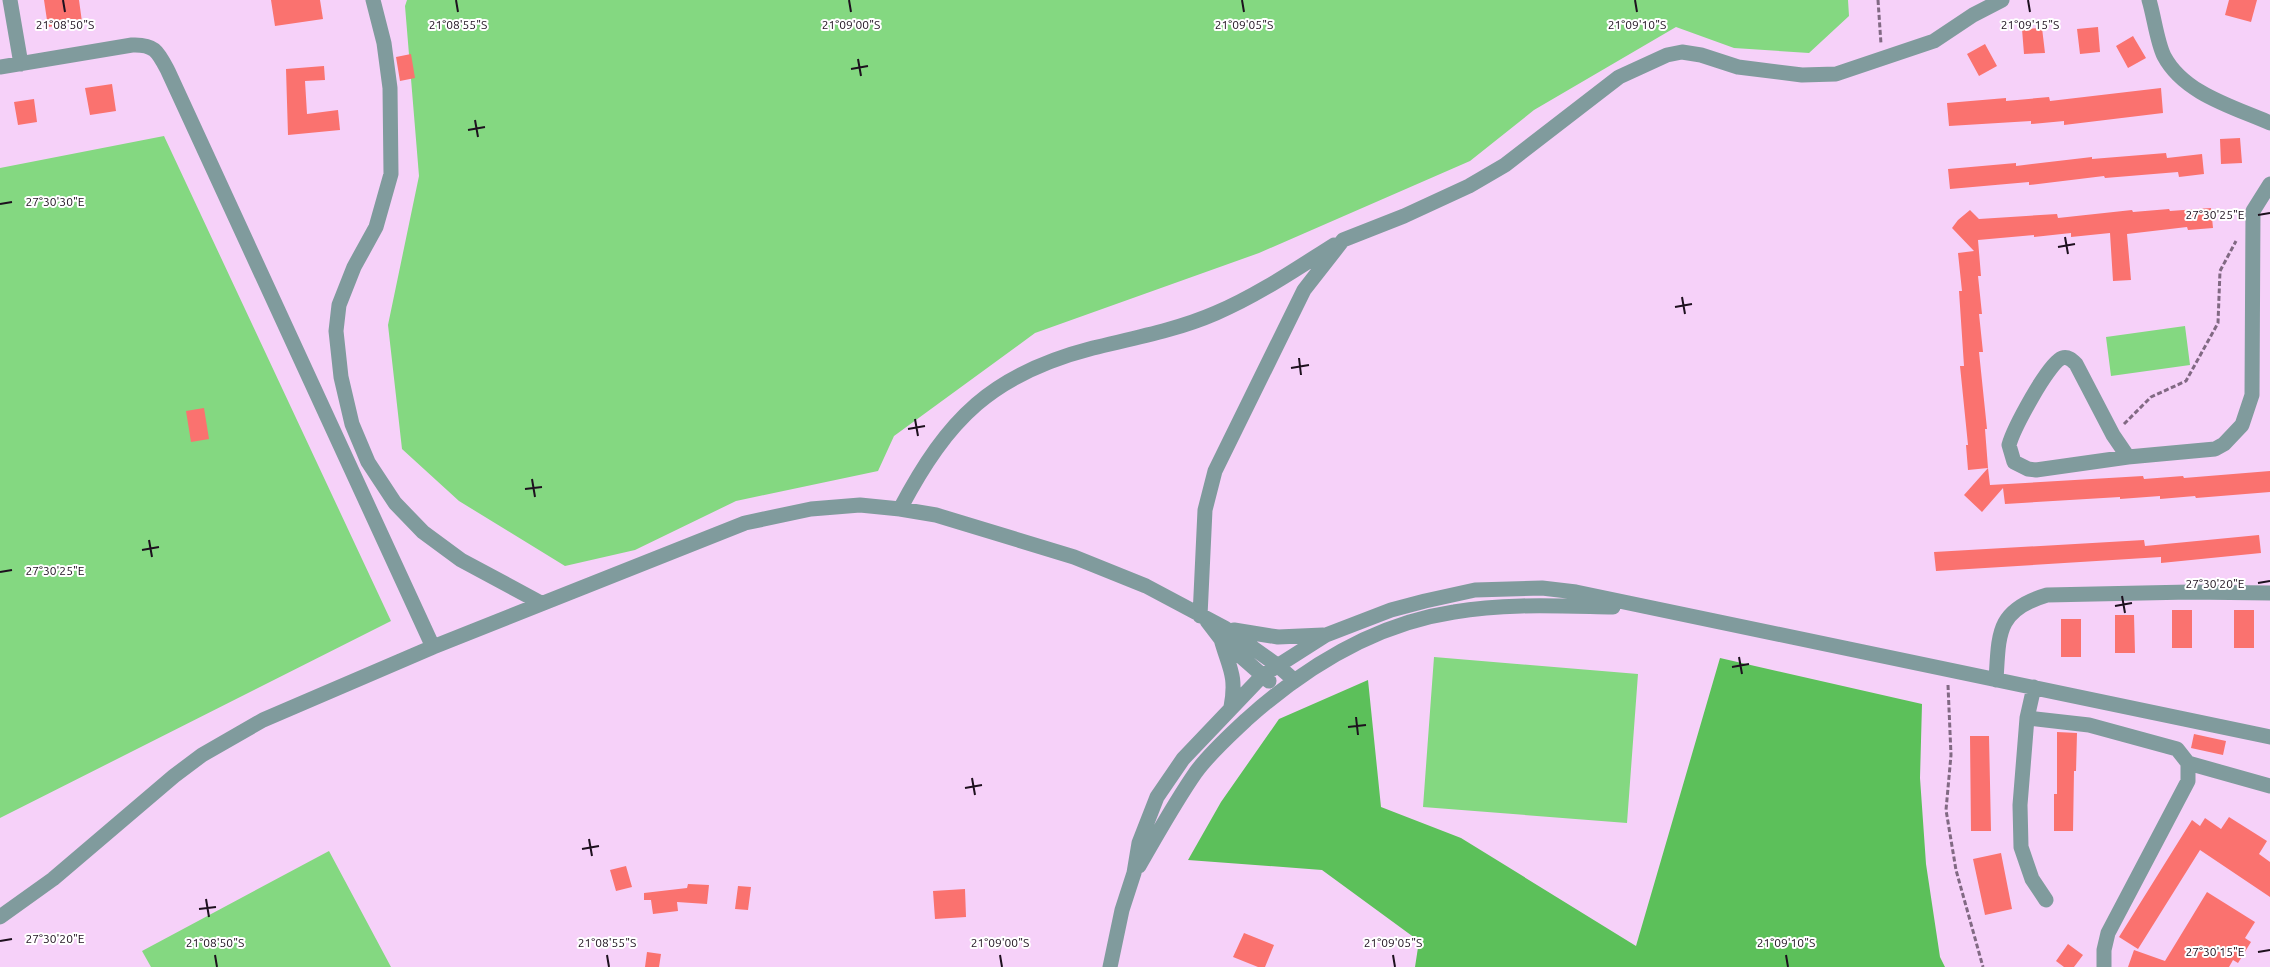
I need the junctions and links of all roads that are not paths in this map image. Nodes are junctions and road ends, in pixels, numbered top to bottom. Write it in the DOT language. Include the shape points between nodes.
graph roads {
  1 [pos="10,0"];
  2 [pos="373,0"];
  3 [pos="2002,0"];
  4 [pos="2149,0"];
  5 [pos="22,64"];
  6 [pos="0,67"];
  7 [pos="2270,123"];
  8 [pos="2270,184"];
  9 [pos="1343,240"];
  10 [pos="2128,457"];
  11 [pos="900,509"];
  12 [pos="2270,593"];
  13 [pos="540,603"];
  14 [pos="1647,607"];
  15 [pos="1204,618"];
  16 [pos="1223,633"];
  17 [pos="1326,635"];
  18 [pos="433,647"];
  19 [pos="1277,665"];
  20 [pos="1263,675"];
  21 [pos="1294,680"];
  22 [pos="1996,680"];
  23 [pos="2034,687"];
  24 [pos="1279,691"];
  25 [pos="1231,707"];
  26 [pos="2027,718"];
  27 [pos="2270,737"];
  28 [pos="2188,764"];
  29 [pos="2270,786"];
  30 [pos="1134,873"];
  31 [pos="2046,900"];
  32 [pos="0,917"];
  33 [pos="1110,967"];
  34 [pos="2104,967"];
  1 -- 5 [label="street"];
  2 -- 13 [label="street" via="384,43 390,88 391,174 376,227 354,267 339,305 336,331 341,377 352,424 368,462 395,503 422,532 461,560"];
  3 -- 9 [label="street" via="1934,41 1836,74 1802,75 1738,68 1682,52 1666,56 1619,77 1506,165 1404,216"];
  4 -- 7 [label="street" via="2164,56 2183,80 2211,98"];
  5 -- 6 [label="street"];
  5 -- 18 [label="street" via="142,44 156,51 168,70"];
  8 -- 10 [label="street" via="2253,211 2252,395 2242,425 2215,449"];
  9 -- 11 [label="street" via="1265,288 1216,313 1060,358 1015,376 984,396 956,424 914,482"];
  9 -- 15 [label="street" via="1304,290 1215,471 1205,510"];
  10 -- 10 [label="street" via="2028,470 2014,462 2010,438 2035,392 2056,362 2063,358 2076,364"];
  11 -- 13 [label="street" via="860,505 811,508 745,523"];
  11 -- 15 [label="street" via="936,515 1074,557 1146,586"];
  12 -- 22 [label="street" via="2047,595 2026,601 2002,625"];
  13 -- 18 [label="street"];
  14 -- 17 [label="street" via="1542,588 1475,590 1391,610"];
  14 -- 21 [label="street" via="1531,606 1454,612 1381,632 1350,646"];
  14 -- 22 [label="street"];
  15 -- 16 [label="street"];
  16 -- 17 [label="street" via="1278,637"];
  16 -- 19 [label="street"];
  16 -- 20 [label="street"];
  16 -- 25 [label="street" via="1235,687"];
  17 -- 19 [label="street"];
  18 -- 32 [label="street" via="263,720 202,755 53,879"];
  19 -- 20 [label="street"];
  19 -- 21 [label="street"];
  20 -- 24 [label="street"];
  20 -- 25 [label="street"];
  21 -- 24 [label="street"];
  22 -- 23 [label="street"];
  23 -- 26 [label="street"];
  23 -- 27 [label="street"];
  24 -- 30 [label="street" via="1220,744 1196,772"];
  25 -- 30 [label="street" via="1183,759 1164,785 1142,836"];
  26 -- 28 [label="street" via="2089,725 2177,749"];
  26 -- 31 [label="street" via="2020,805 2021,847 2032,878"];
  28 -- 29 [label="street"];
  28 -- 34 [label="street" via="2188,781 2108,933"];
  30 -- 33 [label="street"];
}
